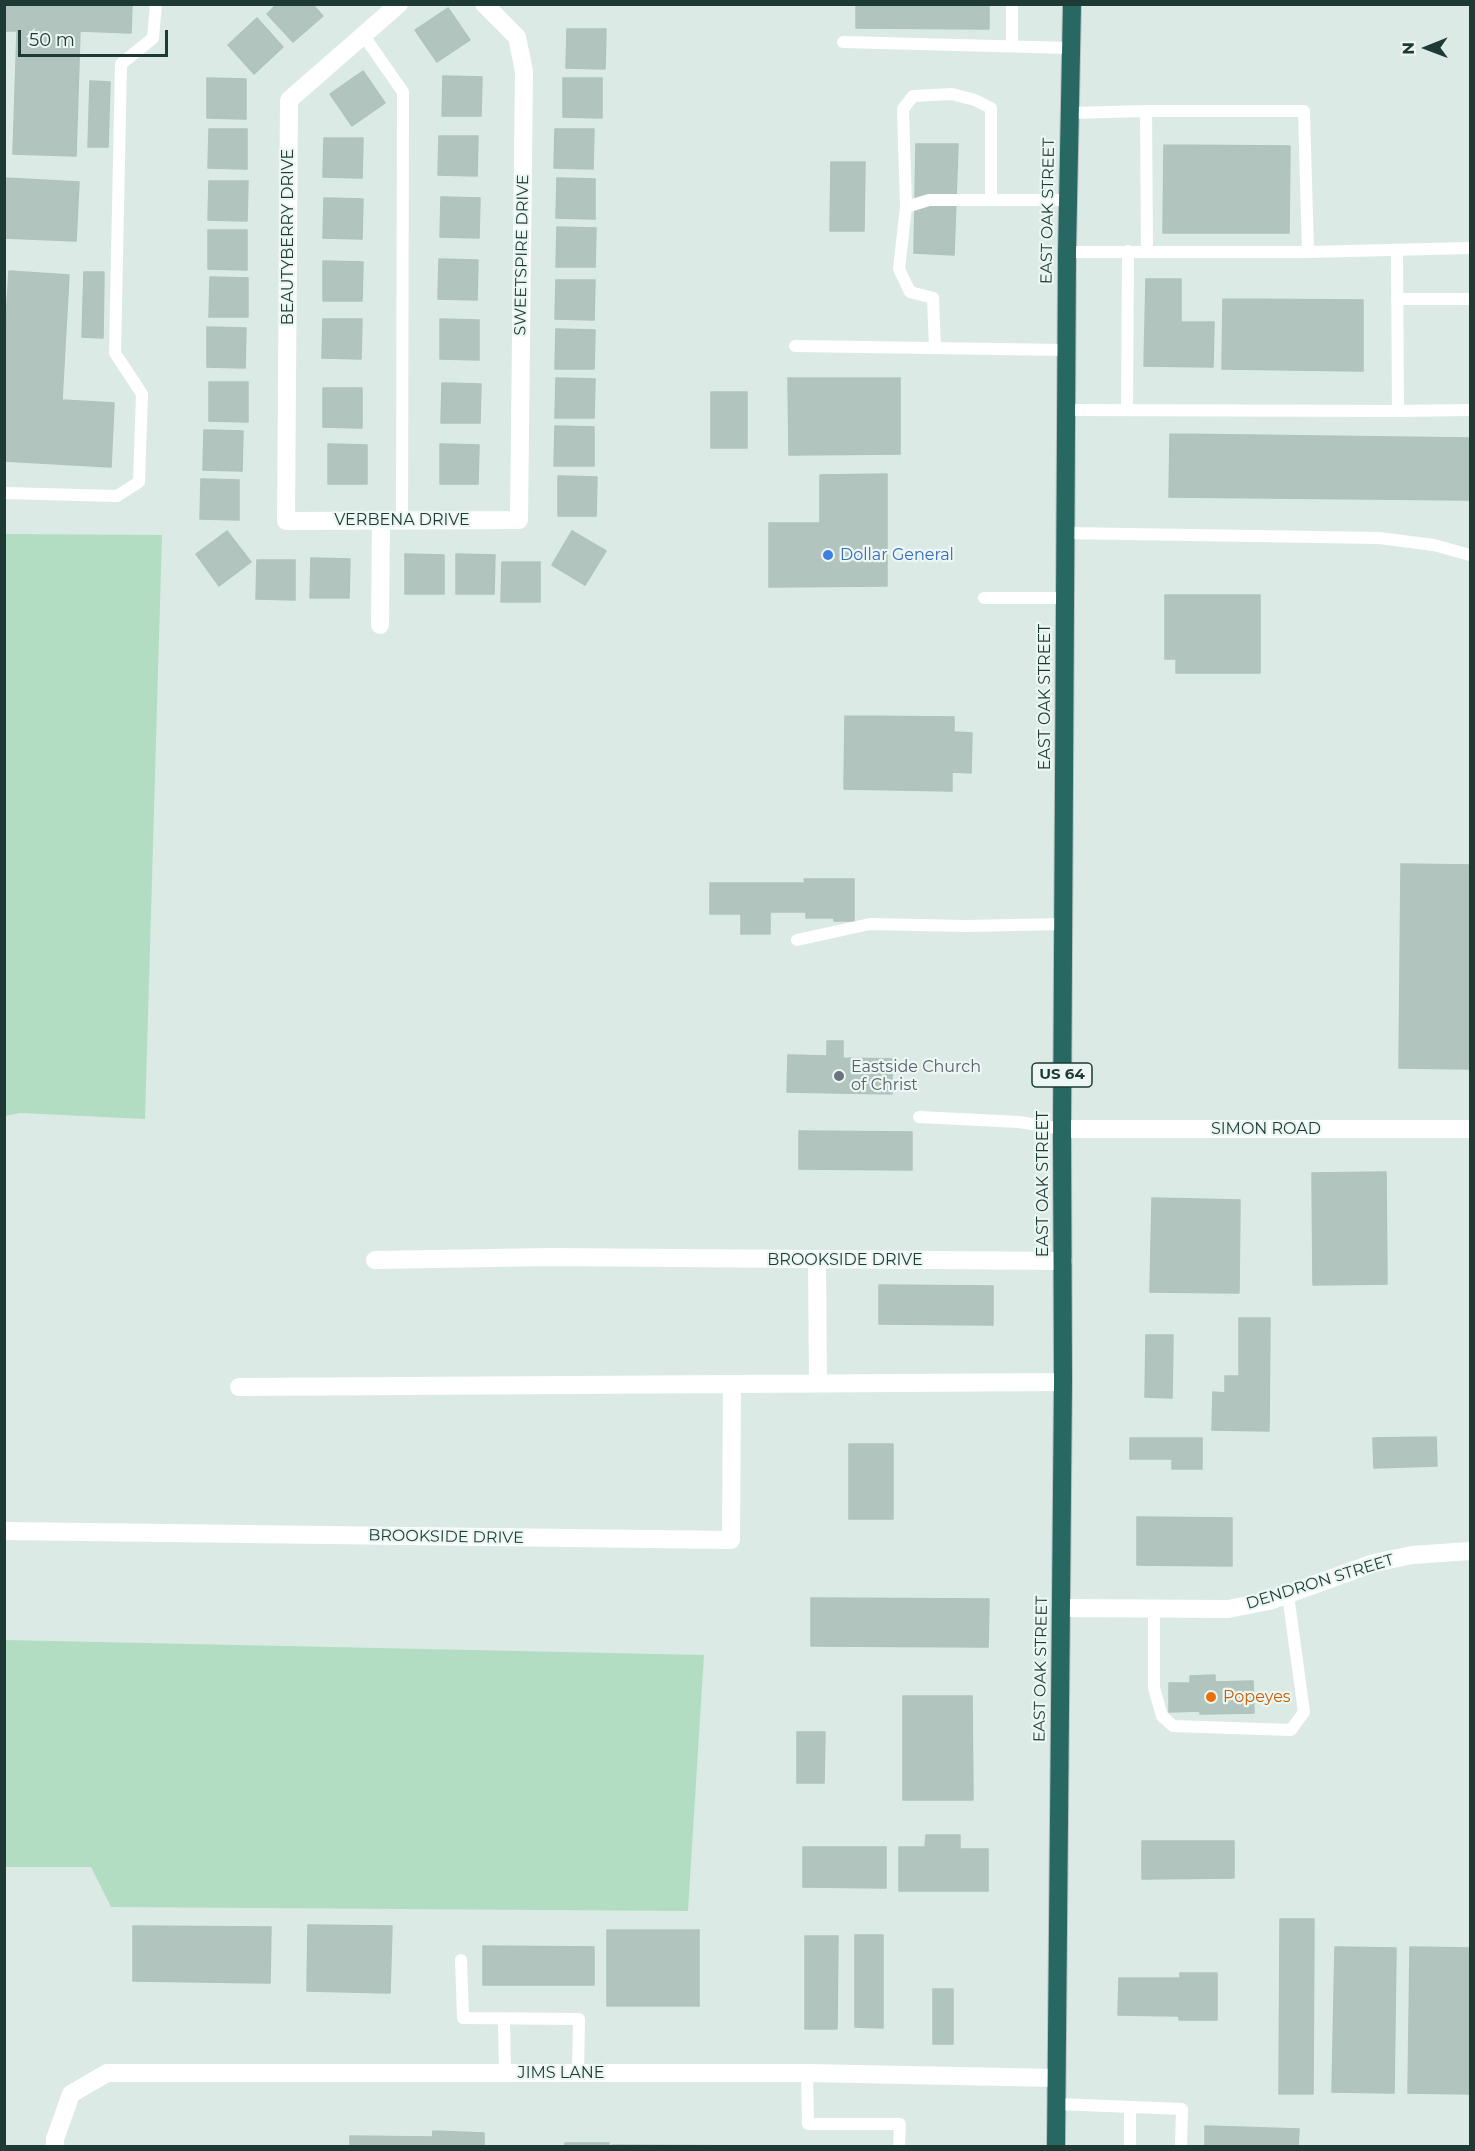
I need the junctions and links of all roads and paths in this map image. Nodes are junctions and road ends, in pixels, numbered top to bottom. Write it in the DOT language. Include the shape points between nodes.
graph roads {
  1 [pos="156,4"];
  2 [pos="399,4"];
  3 [pos="484,4"];
  4 [pos="1012,4"];
  5 [pos="1072,4"];
  6 [pos="364,36"];
  7 [pos="843,42"];
  8 [pos="1012,46"];
  9 [pos="1071,48"];
  10 [pos="1146,111"];
  11 [pos="1070,113"];
  12 [pos="991,200"];
  13 [pos="1068,200"];
  14 [pos="906,207"];
  15 [pos="1470,248"];
  16 [pos="1397,250"];
  17 [pos="1128,251"];
  18 [pos="1147,251"];
  19 [pos="1067,252"];
  20 [pos="1308,252"];
  21 [pos="1397,299"];
  22 [pos="1470,299"];
  23 [pos="795,346"];
  24 [pos="935,348"];
  25 [pos="1066,350"];
  26 [pos="1067,410"];
  27 [pos="1127,410"];
  28 [pos="1470,410"];
  29 [pos="1398,411"];
  30 [pos="4,493"];
  31 [pos="381,520"];
  32 [pos="402,520"];
  33 [pos="519,520"];
  34 [pos="286,521"];
  35 [pos="1065,533"];
  36 [pos="1470,555"];
  37 [pos="984,598"];
  38 [pos="1065,598"];
  39 [pos="380,625"];
  40 [pos="1063,924"];
  41 [pos="797,940"];
  42 [pos="919,1117"];
  43 [pos="1062,1129"];
  44 [pos="1470,1129"];
  45 [pos="375,1260"];
  46 [pos="817,1260"];
  47 [pos="1063,1261"];
  48 [pos="1063,1382"];
  49 [pos="818,1383"];
  50 [pos="732,1384"];
  51 [pos="239,1387"];
  52 [pos="4,1531"];
  53 [pos="1470,1551"];
  54 [pos="1288,1594"];
  55 [pos="1061,1608"];
  56 [pos="1154,1610"];
  57 [pos="461,1960"];
  58 [pos="504,2019"];
  59 [pos="505,2073"];
  60 [pos="578,2073"];
  61 [pos="807,2073"];
  62 [pos="1056,2078"];
  63 [pos="1056,2104"];
  64 [pos="1130,2107"];
  65 [pos="56,2146"];
  66 [pos="899,2146"];
  67 [pos="1056,2146"];
  68 [pos="1130,2146"];
  69 [pos="1181,2146"];
  1 -- 30 [label="lane" via="153,38 121,63 115,353 142,394 139,482 117,496"];
  2 -- 6 [label="street, BEAUTYBERRY DRIVE"];
  3 -- 33 [label="street, SWEETSPIRE DRIVE" via="517,37 524,71"];
  4 -- 8 [label="lane"];
  5 -- 9 [label="highway, EAST OAK STREET / US 64"];
  6 -- 32 [label="lane" via="403,92"];
  6 -- 34 [label="street, BEAUTYBERRY DRIVE" via="289,100"];
  7 -- 8 [label="lane"];
  8 -- 9 [label="lane"];
  9 -- 11 [label="highway, EAST OAK STREET / US 64"];
  10 -- 11 [label="lane"];
  10 -- 18 [label="lane"];
  10 -- 20 [label="lane" via="1304,111"];
  11 -- 13 [label="highway, EAST OAK STREET / US 64"];
  12 -- 13 [label="lane"];
  12 -- 14 [label="lane" via="929,200"];
  12 -- 14 [label="lane" via="991,108 952,94 913,96 903,109"];
  13 -- 19 [label="highway, EAST OAK STREET / US 64"];
  14 -- 24 [label="lane" via="899,269 910,292 933,298"];
  15 -- 16 [label="lane"];
  16 -- 20 [label="lane"];
  16 -- 21 [label="lane"];
  17 -- 18 [label="lane"];
  17 -- 19 [label="lane"];
  17 -- 27 [label="lane"];
  18 -- 20 [label="lane"];
  19 -- 25 [label="highway, EAST OAK STREET / US 64"];
  21 -- 22 [label="lane"];
  21 -- 29 [label="lane"];
  23 -- 24 [label="lane"];
  24 -- 25 [label="lane"];
  25 -- 26 [label="highway, EAST OAK STREET / US 64"];
  26 -- 27 [label="lane"];
  26 -- 35 [label="highway, EAST OAK STREET / US 64"];
  27 -- 29 [label="lane"];
  28 -- 29 [label="lane"];
  31 -- 32 [label="street, VERBENA DRIVE"];
  31 -- 34 [label="street, VERBENA DRIVE"];
  31 -- 39 [label="street"];
  32 -- 33 [label="street, VERBENA DRIVE"];
  35 -- 36 [label="lane" via="1379,538 1434,545"];
  35 -- 38 [label="highway, EAST OAK STREET / US 64"];
  37 -- 38 [label="lane"];
  38 -- 40 [label="highway, EAST OAK STREET / US 64"];
  40 -- 41 [label="lane" via="870,924"];
  40 -- 43 [label="highway, EAST OAK STREET / US 64"];
  42 -- 43 [label="lane" via="1019,1122"];
  43 -- 44 [label="street, SIMON ROAD"];
  43 -- 47 [label="highway, EAST OAK STREET / US 64"];
  45 -- 46 [label="street, BROOKSIDE DRIVE"];
  46 -- 47 [label="street, BROOKSIDE DRIVE"];
  46 -- 49 [label="street"];
  47 -- 48 [label="highway, EAST OAK STREET / US 64"];
  48 -- 49 [label="street"];
  48 -- 55 [label="highway, EAST OAK STREET / US 64"];
  49 -- 50 [label="street"];
  50 -- 51 [label="street"];
  50 -- 52 [label="street, BROOKSIDE DRIVE" via="731,1540"];
  53 -- 54 [label="street, DENDRON STREET" via="1412,1555 1374,1563"];
  54 -- 56 [label="street, DENDRON STREET" via="1228,1609"];
  54 -- 56 [label="lane" via="1304,1712 1291,1730 1173,1726 1162,1716 1154,1688"];
  55 -- 56 [label="street, DENDRON STREET"];
  55 -- 62 [label="highway, EAST OAK STREET / US 64"];
  57 -- 58 [label="lane" via="463,2018"];
  58 -- 59 [label="lane"];
  58 -- 60 [label="lane" via="579,2019"];
  59 -- 60 [label="street, JIMS LANE"];
  59 -- 65 [label="street, JIMS LANE" via="107,2073 71,2094"];
  60 -- 61 [label="street, JIMS LANE"];
  61 -- 62 [label="street, JIMS LANE"];
  61 -- 66 [label="lane" via="807,2124 900,2124"];
  62 -- 63 [label="highway, EAST OAK STREET / US 64"];
  63 -- 64 [label="lane"];
  63 -- 67 [label="highway, EAST OAK STREET / US 64"];
  64 -- 68 [label="lane"];
  64 -- 69 [label="lane" via="1182,2109"];
}
